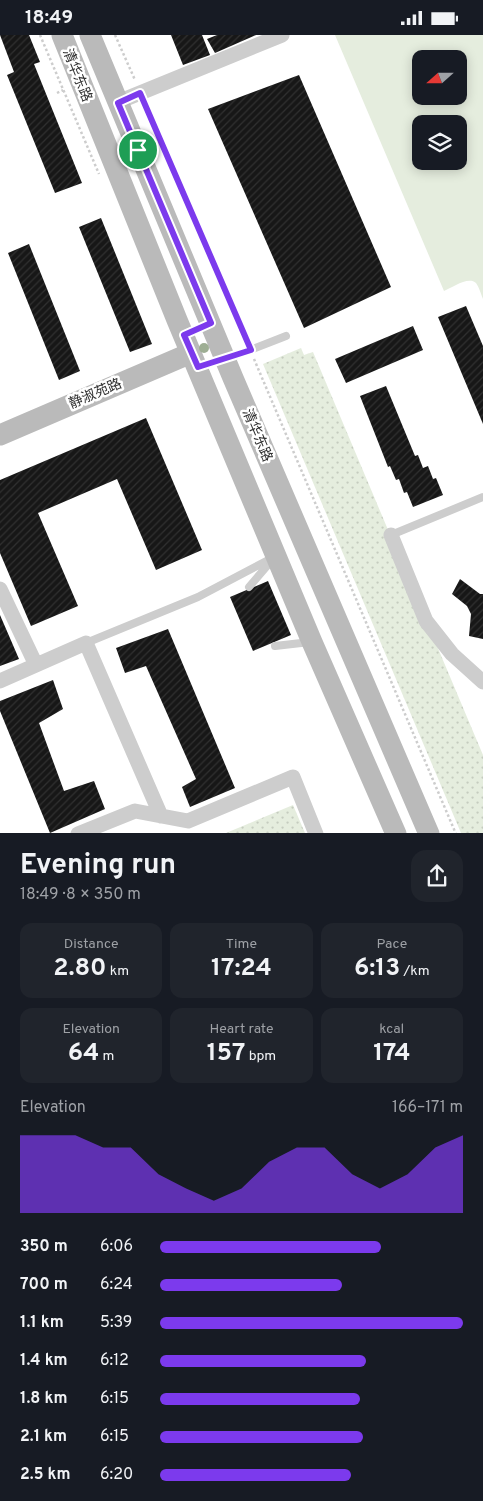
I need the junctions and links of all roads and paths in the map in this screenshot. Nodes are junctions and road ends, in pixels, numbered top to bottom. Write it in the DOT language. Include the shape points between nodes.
graph roads {
  1 [pos="62,35"];
  2 [pos="90,35"];
  3 [pos="115,35"];
  4 [pos="282,35"];
  5 [pos="69,88"];
  6 [pos="57,93"];
  7 [pos="140,93"];
  8 [pos="118,103"];
  9 [pos="211,323"];
  10 [pos="286,336"];
  11 [pos="251,350"];
  12 [pos="191,352"];
  13 [pos="225,359"];
  14 [pos="0,435"];
  15 [pos="483,497"];
  16 [pos="391,535"];
  17 [pos="276,556"];
  18 [pos="249,587"];
  19 [pos="0,589"];
  20 [pos="312,642"];
  21 [pos="86,643"];
  22 [pos="275,646"];
  23 [pos="36,665"];
  24 [pos="0,681"];
  25 [pos="483,682"];
  26 [pos="161,816"];
  27 [pos="78,833"];
  28 [pos="316,833"];
  29 [pos="396,833"];
  30 [pos="429,833"];
  31 [pos="456,833"];
  1 -- 12 [label="main road, 清华东路"];
  2 -- 8 [label="main road, 清华东路"];
  3 -- 7 [label="path"];
  4 -- 7 [label="street"];
  5 -- 6 [label="path"];
  7 -- 8 [label="street"];
  7 -- 11 [label="path"];
  8 -- 9 [label="main road, 清华东路"];
  9 -- 12 [label="main road"];
  9 -- 13 [label="main road, 清华东路"];
  10 -- 11 [label="lane"];
  11 -- 13 [label="lane"];
  11 -- 31 [label="path"];
  12 -- 13 [label="main road"];
  12 -- 14 [label="main road, 静淑苑路"];
  12 -- 17 [label="main road, 清华东路"];
  13 -- 30 [label="main road, 清华东路"];
  15 -- 16 [label="lane"];
  16 -- 25 [label="street" via="426,621 452,654"];
  17 -- 18 [label="lane"];
  17 -- 20 [label="main road, 清华东路"];
  17 -- 21 [label="lane" via="198,597"];
  19 -- 23 [label="street"];
  20 -- 22 [label="lane"];
  20 -- 29 [label="main road, 清华东路"];
  21 -- 23 [label="street"];
  21 -- 26 [label="street"];
  23 -- 24 [label="street"];
  26 -- 27 [label="street" via="135,811"];
  26 -- 28 [label="street" via="188,821 293,777"];
}
